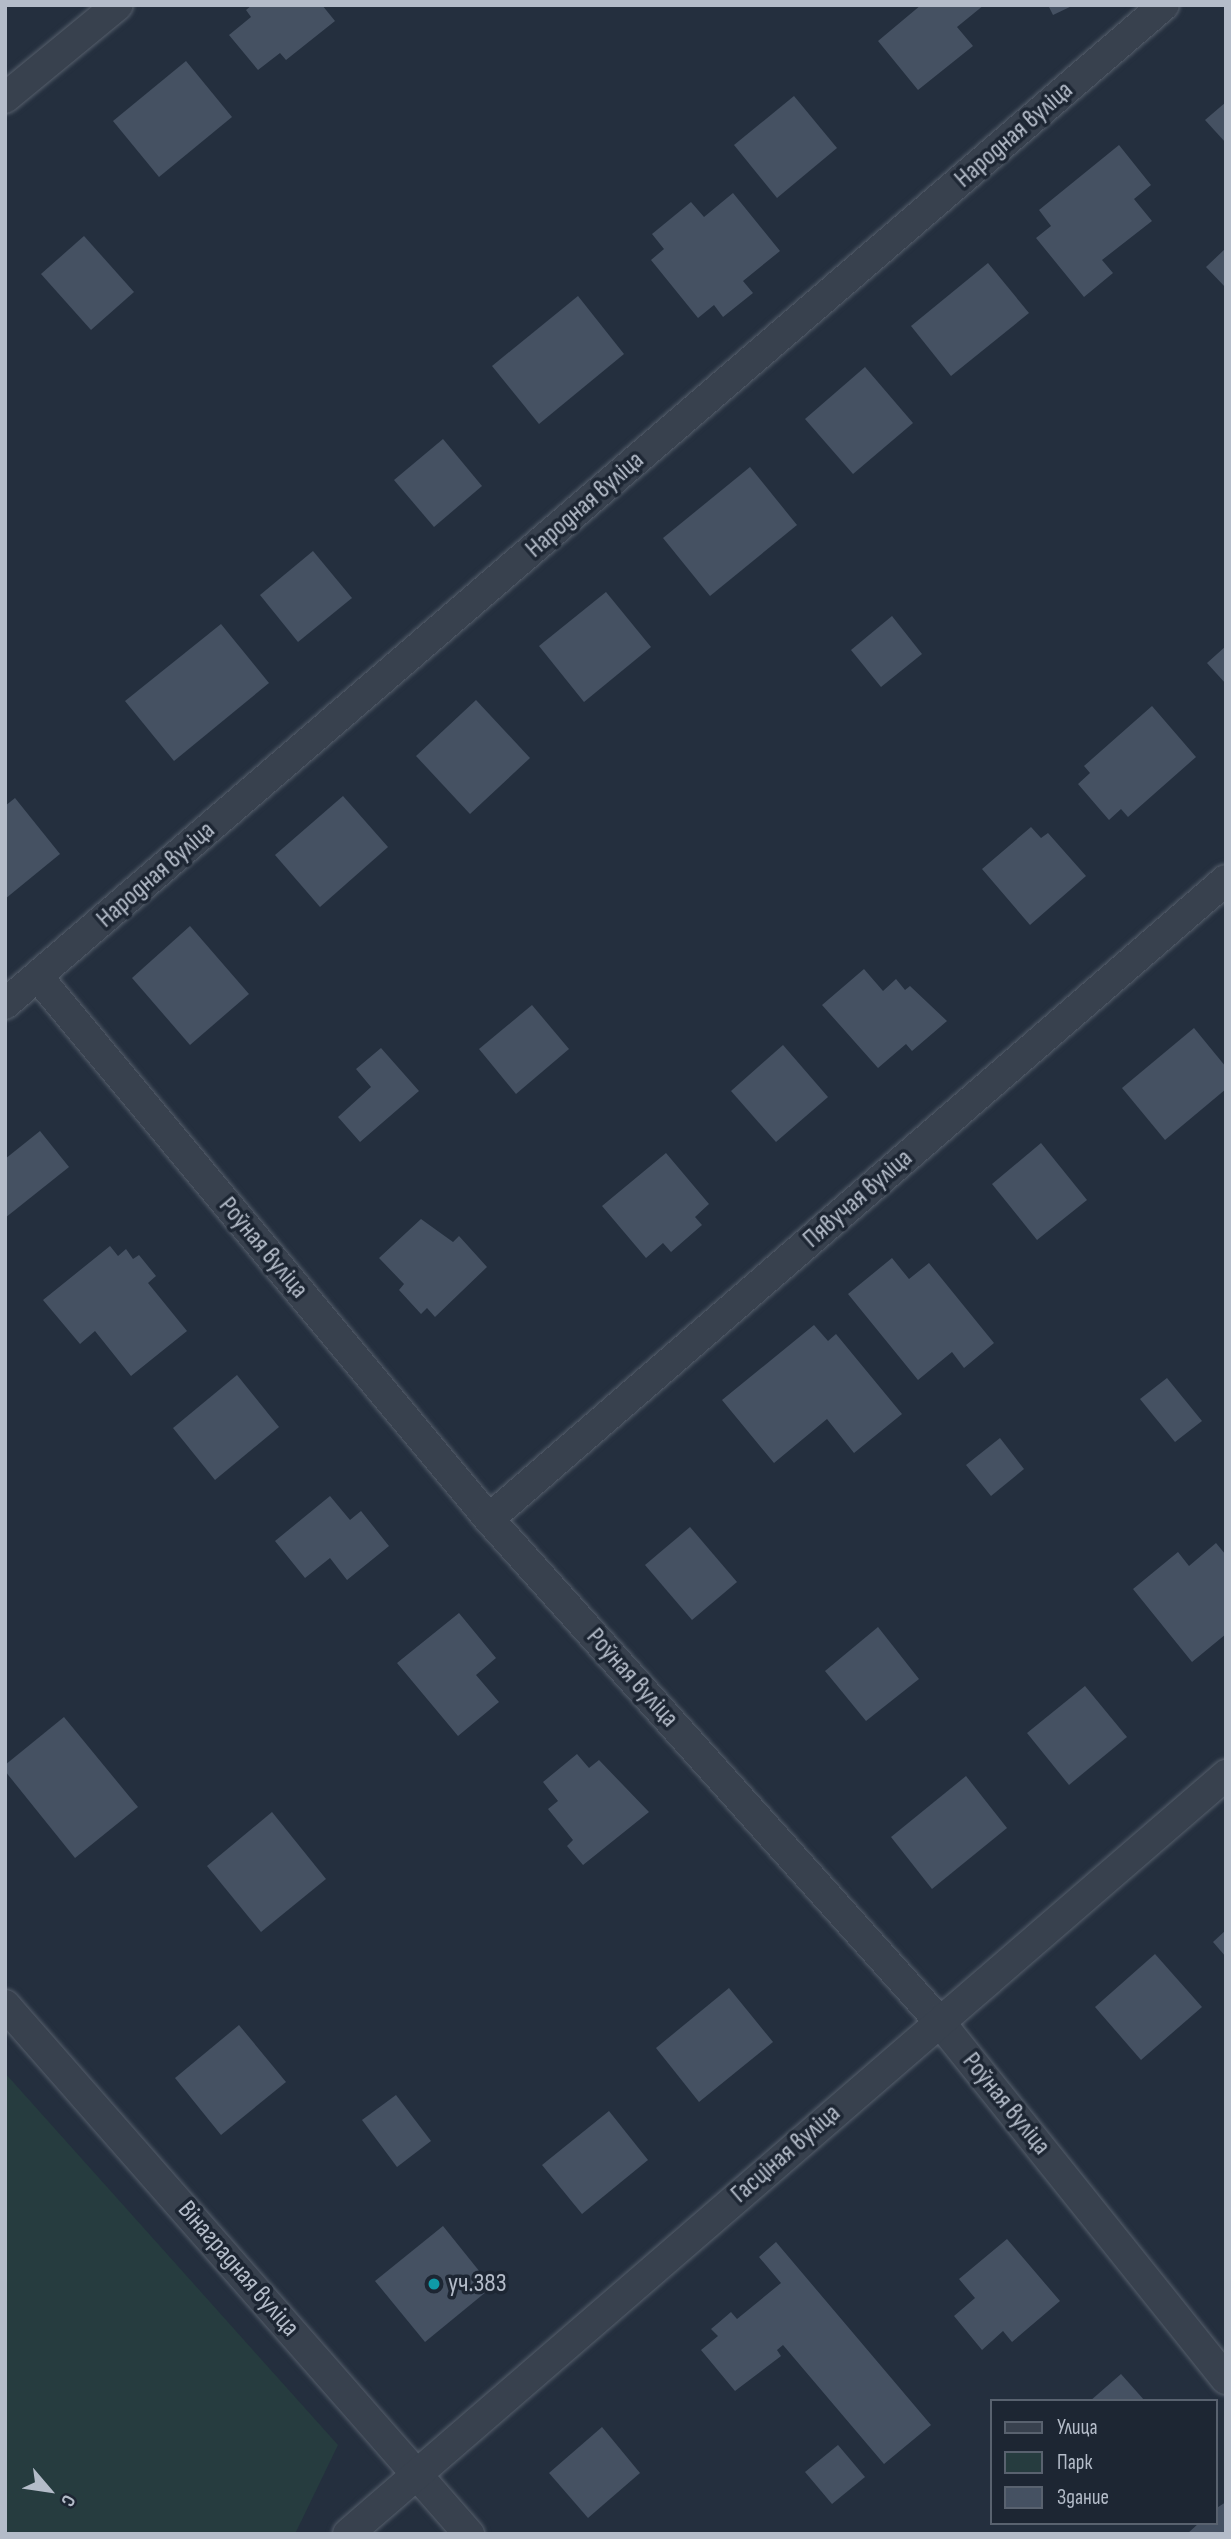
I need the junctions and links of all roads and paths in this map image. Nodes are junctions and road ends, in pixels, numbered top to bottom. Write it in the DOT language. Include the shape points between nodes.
graph roads {
  1 [pos="118,5"];
  2 [pos="1164,5"];
  3 [pos="5,99"];
  4 [pos="1226,880"];
  5 [pos="38,977"];
  6 [pos="5,1004"];
  7 [pos="489,1519"];
  8 [pos="1226,1775"];
  9 [pos="5,2005"];
  10 [pos="939,2021"];
  11 [pos="1226,2379"];
  12 [pos="418,2473"];
  13 [pos="348,2534"];
  14 [pos="469,2534"];
  1 -- 3 [label="street"];
  2 -- 5 [label="street, Народная вуліца"];
  4 -- 7 [label="street, Пявучая вуліца"];
  5 -- 6 [label="street, Народная вуліца"];
  5 -- 7 [label="street, Роўная вуліца"];
  7 -- 10 [label="street, Роўная вуліца"];
  8 -- 10 [label="street, Гасціная вуліца"];
  9 -- 12 [label="street, Вінаградная вуліца"];
  10 -- 11 [label="street, Роўная вуліца"];
  10 -- 12 [label="street, Гасціная вуліца"];
  12 -- 13 [label="street, Гасціная вуліца"];
  12 -- 14 [label="street, Вінаградная вуліца"];
}
